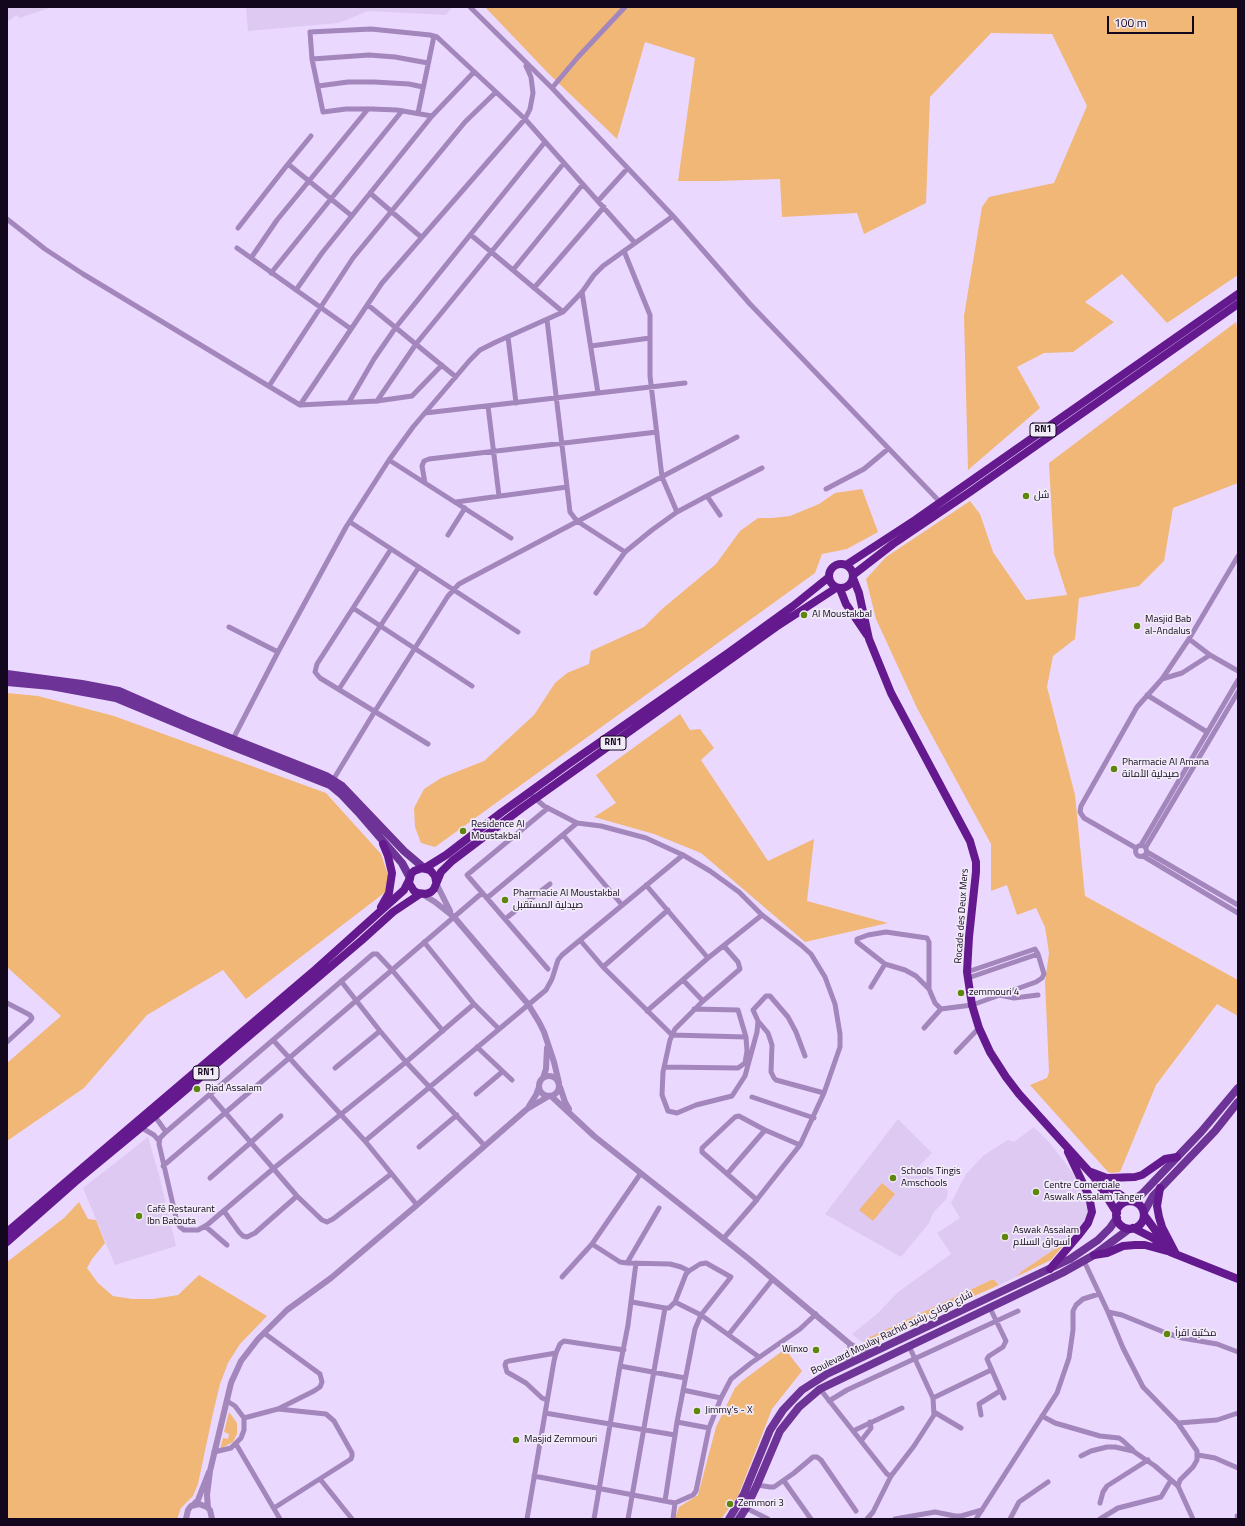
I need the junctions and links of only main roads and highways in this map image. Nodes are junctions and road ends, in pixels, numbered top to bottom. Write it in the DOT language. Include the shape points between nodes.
graph roads {
  1 [pos="1238,294"];
  2 [pos="1238,304"];
  3 [pos="846,565"];
  4 [pos="853,576"];
  5 [pos="829,577"];
  6 [pos="838,588"];
  7 [pos="869,639"];
  8 [pos="7,674"];
  9 [pos="7,682"];
  10 [pos="532,796"];
  11 [pos="383,844"];
  12 [pos="424,868"];
  13 [pos="410,879"];
  14 [pos="436,882"];
  15 [pos="421,894"];
  16 [pos="379,912"];
  17 [pos="1238,1088"];
  18 [pos="1238,1102"];
  19 [pos="153,1113"];
  20 [pos="1065,1145"];
  21 [pos="1177,1157"];
  22 [pos="1091,1174"];
  23 [pos="1160,1188"];
  24 [pos="1131,1201"];
  25 [pos="1144,1214"];
  26 [pos="1117,1216"];
  27 [pos="1131,1228"];
  28 [pos="7,1232"];
  29 [pos="7,1242"];
  30 [pos="1173,1253"];
  31 [pos="1094,1255"];
  32 [pos="1050,1269"];
  33 [pos="1238,1279"];
  34 [pos="729,1519"];
  35 [pos="739,1519"];
  1 -- 3 [label="highway, RN1" via="899,531"];
  2 -- 4 [label="highway, RN1" via="893,544"];
  3 -- 4 [label="highway" via="850,567"];
  3 -- 5 [label="highway, RN1" via="832,567"];
  4 -- 6 [label="highway, RN1" via="849,586"];
  4 -- 7 [label="highway, Rocade des Deux Mers"];
  5 -- 6 [label="highway" via="830,582"];
  5 -- 10 [label="highway, RN1"];
  6 -- 7 [label="highway, Rocade des Deux Mers"];
  6 -- 10 [label="highway, RN1" via="776,627"];
  7 -- 20 [label="highway, Rocade des Deux Mers" via="891,693 970,841 976,862 968,975 972,1005 979,1028 1006,1077"];
  8 -- 12 [label="main road" via="119,691 333,780"];
  9 -- 11 [label="main road" via="51,686 116,698 222,743 322,781 342,795"];
  10 -- 12 [label="highway, RN1" via="489,821 446,855"];
  10 -- 14 [label="highway, RN1" via="452,861 441,872"];
  11 -- 13 [label="main road" via="402,864"];
  11 -- 16 [label="highway" via="392,868 392,878 389,892"];
  12 -- 13 [label="highway, RN1" via="414,871"];
  12 -- 14 [label="highway" via="433,873"];
  13 -- 15 [label="highway" via="411,887"];
  13 -- 16 [label="highway, RN1" via="404,890"];
  14 -- 15 [label="highway, RN1" via="431,892"];
  15 -- 19 [label="highway, RN1" via="393,912"];
  16 -- 19 [label="highway, RN1"];
  17 -- 21 [label="main road"];
  18 -- 23 [label="main road" via="1215,1131"];
  19 -- 28 [label="highway, RN1"];
  19 -- 29 [label="highway, RN1" via="142,1128"];
  20 -- 22 [label="highway, Rocade des Deux Mers"];
  20 -- 32 [label="highway" via="1089,1196 1092,1212 1086,1226"];
  21 -- 22 [label="highway" via="1164,1159 1135,1177 1107,1178"];
  21 -- 24 [label="main road" via="1142,1194"];
  22 -- 24 [label="highway, Rocade des Deux Mers"];
  22 -- 26 [label="highway, Rocade des Deux Mers"];
  23 -- 25 [label="main road" via="1149,1202"];
  23 -- 30 [label="highway" via="1158,1217"];
  24 -- 25 [label="highway, Rocade des Deux Mers" via="1141,1206"];
  24 -- 26 [label="highway" via="1120,1206"];
  25 -- 27 [label="highway" via="1141,1224"];
  25 -- 30 [label="highway, Rocade des Deux Mers"];
  26 -- 27 [label="highway, Rocade des Deux Mers" via="1121,1225"];
  26 -- 32 [label="main road, Boulevard Moulay Rachid شارع مولاي رشيد" via="1110,1228 1086,1250"];
  27 -- 30 [label="highway, Rocade des Deux Mers" via="1153,1238"];
  27 -- 31 [label="main road, Boulevard Moulay Rachid شارع مولاي رشيد"];
  30 -- 31 [label="highway" via="1145,1245 1135,1245"];
  30 -- 33 [label="highway, Rocade des Deux Mers"];
  31 -- 35 [label="main road, Boulevard Moulay Rachid شارع مولاي رشيد" via="1062,1274 820,1389 799,1407 780,1431"];
  32 -- 34 [label="main road, Boulevard Moulay Rachid شارع مولاي رشيد" via="845,1366 802,1390 783,1410 770,1430 744,1494"];
}
